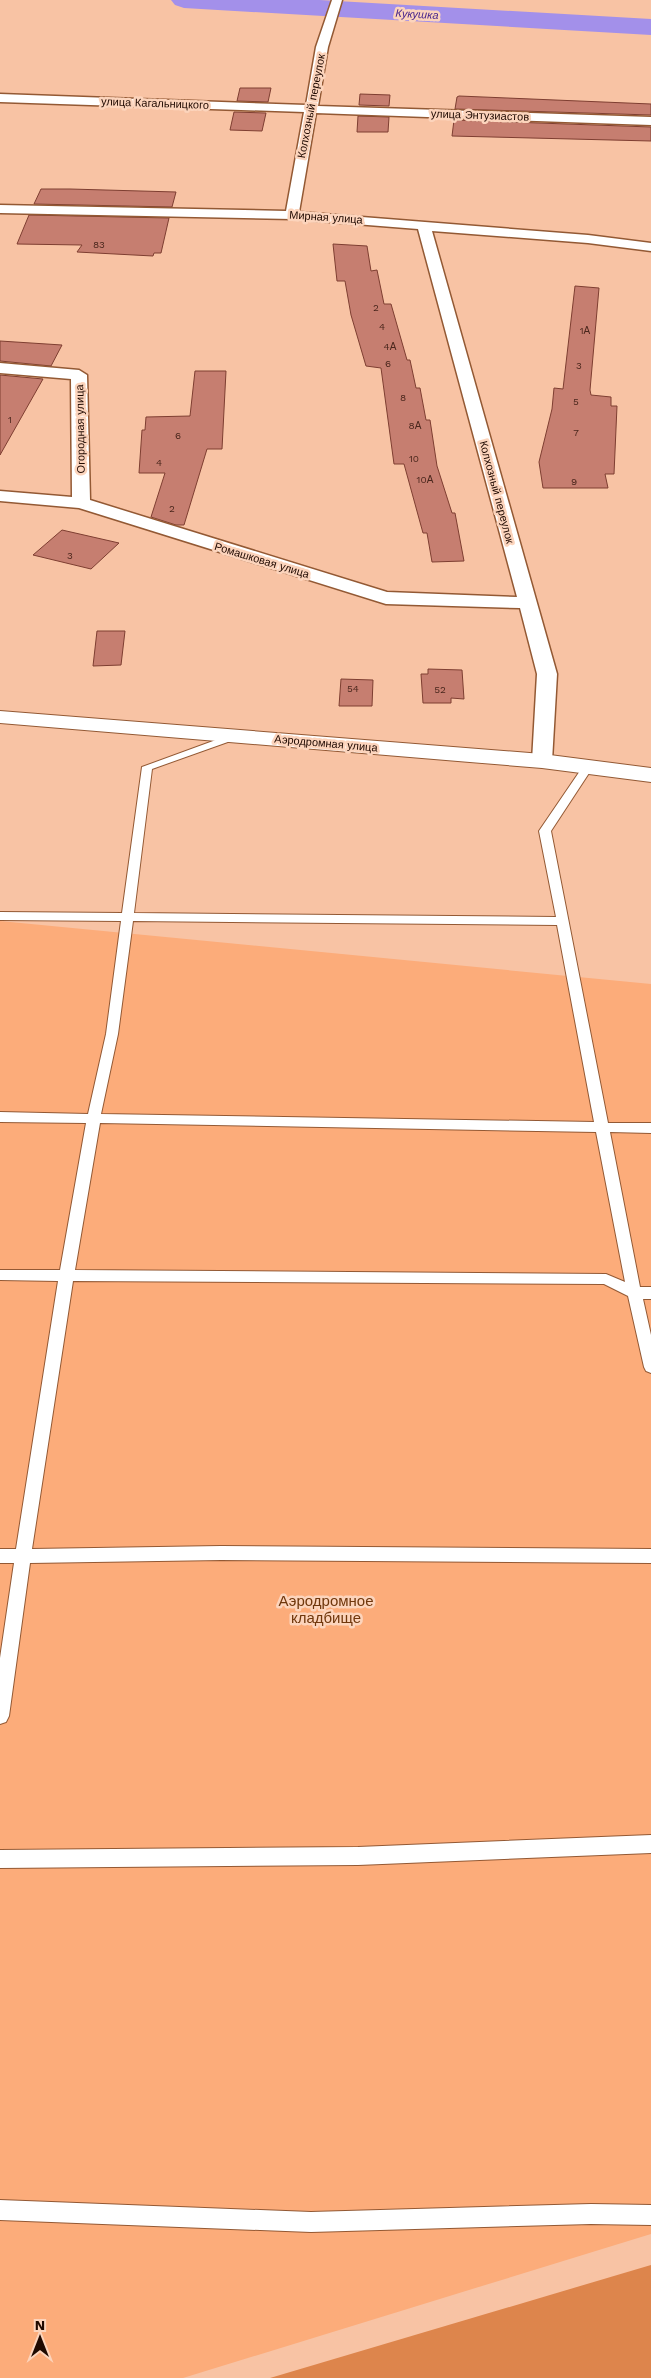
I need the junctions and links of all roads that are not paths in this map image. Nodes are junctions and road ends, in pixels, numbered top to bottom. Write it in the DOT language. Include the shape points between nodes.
graph roads {
  1 [pos="337,0"];
  2 [pos="0,98"];
  3 [pos="309,108"];
  4 [pos="651,121"];
  5 [pos="0,209"];
  6 [pos="292,215"];
  7 [pos="424,225"];
  8 [pos="651,247"];
  9 [pos="0,368"];
  10 [pos="0,496"];
  11 [pos="81,504"];
  12 [pos="528,603"];
  13 [pos="0,717"];
  14 [pos="235,736"];
  15 [pos="542,761"];
  16 [pos="588,767"];
  17 [pos="651,775"];
  18 [pos="0,916"];
  19 [pos="128,918"];
  20 [pos="563,921"];
  21 [pos="0,1117"];
  22 [pos="94,1118"];
  23 [pos="603,1128"];
  24 [pos="651,1128"];
  25 [pos="0,1275"];
  26 [pos="66,1276"];
  27 [pos="634,1293"];
  28 [pos="651,1293"];
  29 [pos="651,1367"];
  30 [pos="0,1556"];
  31 [pos="23,1556"];
  32 [pos="651,1556"];
  33 [pos="0,1716"];
  34 [pos="651,1844"];
  35 [pos="0,1859"];
  36 [pos="0,2210"];
  37 [pos="651,2215"];
  1 -- 3 [label="street, Колхозный переулок"];
  2 -- 3 [label="street, улица Кагальницкого"];
  3 -- 4 [label="street, улица Энтузиастов"];
  3 -- 6 [label="street, Колхозный переулок"];
  5 -- 6 [label="street, Мирная улица"];
  6 -- 7 [label="street, Мирная улица"];
  7 -- 8 [label="street, Мирная улица" via="588,238"];
  7 -- 12 [label="street, Колхозный переулок"];
  9 -- 11 [label="street, Огородная улица" via="79,375"];
  10 -- 11 [label="street, Ромашковая улица"];
  11 -- 12 [label="street, Ромашковая улица" via="386,598"];
  12 -- 15 [label="street, Колхозный переулок" via="547,674"];
  13 -- 14 [label="street, Аэродромная улица"];
  14 -- 15 [label="street, Аэродромная улица"];
  14 -- 19 [label="lane" via="147,767"];
  15 -- 16 [label="street, Аэродромная улица"];
  16 -- 17 [label="street, Аэродромная улица"];
  16 -- 20 [label="lane" via="545,831"];
  18 -- 19 [label="lane"];
  19 -- 20 [label="lane"];
  19 -- 22 [label="lane" via="112,1034"];
  20 -- 23 [label="lane"];
  21 -- 22 [label="lane"];
  22 -- 23 [label="lane"];
  22 -- 26 [label="lane"];
  23 -- 24 [label="lane"];
  23 -- 27 [label="lane"];
  25 -- 26 [label="lane"];
  26 -- 27 [label="lane" via="606,1279"];
  26 -- 31 [label="lane"];
  27 -- 28 [label="lane"];
  27 -- 29 [label="lane"];
  30 -- 31 [label="lane"];
  31 -- 32 [label="lane"];
  31 -- 33 [label="lane"];
  34 -- 35 [label="lane" via="358,1856"];
  36 -- 37 [label="lane" via="311,2222"];
}
